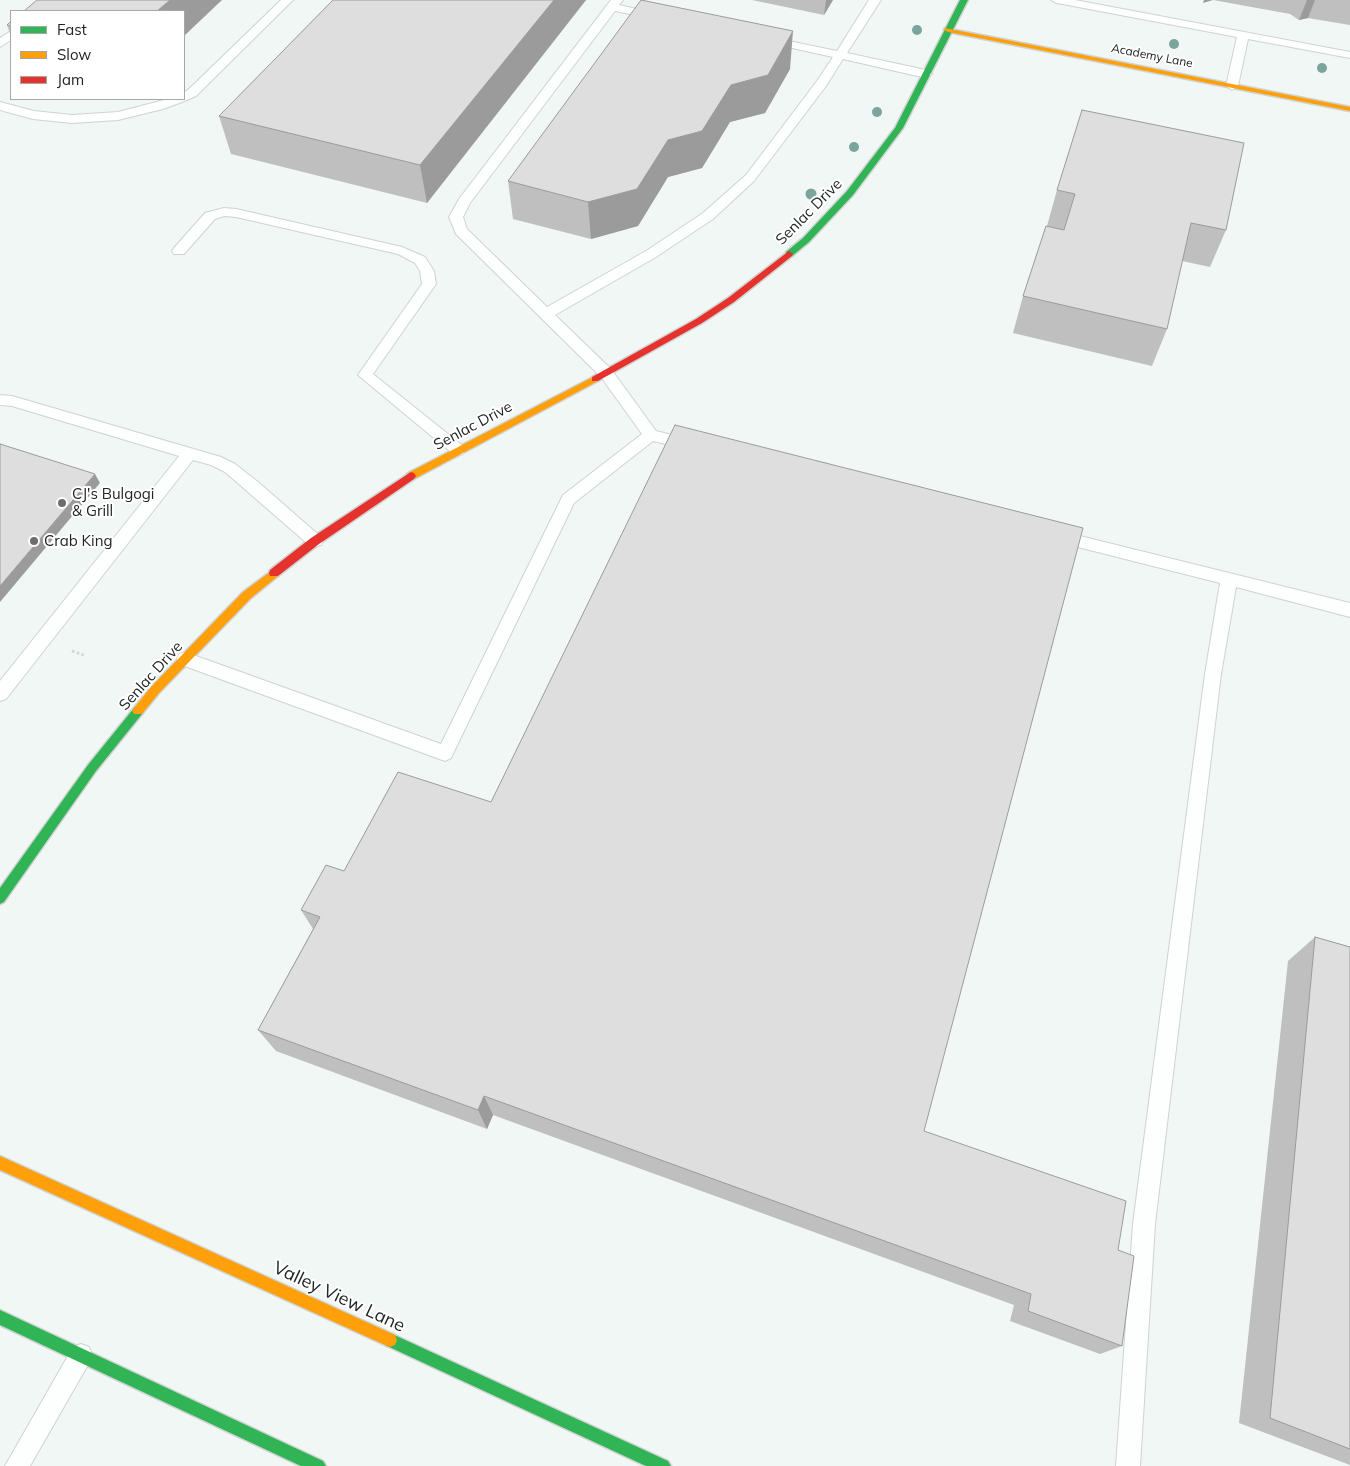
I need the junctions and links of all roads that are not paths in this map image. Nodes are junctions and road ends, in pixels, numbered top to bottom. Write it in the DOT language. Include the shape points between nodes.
graph roads {
  1 [pos="286,0"];
  2 [pos="874,0"];
  3 [pos="964,0"];
  4 [pos="1057,0"];
  5 [pos="614,3"];
  6 [pos="669,19"];
  7 [pos="948,30"];
  8 [pos="10,35"];
  9 [pos="1243,35"];
  10 [pos="754,37"];
  11 [pos="0,44"];
  12 [pos="839,55"];
  13 [pos="1350,55"];
  14 [pos="926,74"];
  15 [pos="1232,86"];
  16 [pos="185,96"];
  17 [pos="175,100"];
  18 [pos="0,106"];
  19 [pos="1350,109"];
  20 [pos="180,251"];
  21 [pos="546,314"];
  22 [pos="606,373"];
  23 [pos="0,400"];
  24 [pos="651,435"];
  25 [pos="709,449"];
  26 [pos="458,450"];
  27 [pos="189,454"];
  28 [pos="1037,531"];
  29 [pos="315,541"];
  30 [pos="1229,579"];
  31 [pos="1350,610"];
  32 [pos="185,659"];
  33 [pos="0,694"];
  34 [pos="0,898"];
  35 [pos="0,1163"];
  36 [pos="0,1317"];
  37 [pos="81,1355"];
  38 [pos="282,1458"];
  39 [pos="17,1466"];
  40 [pos="318,1466"];
  41 [pos="663,1466"];
  42 [pos="1128,1466"];
  1 -- 16 [label="lane" via="192,93"];
  2 -- 12 [label="lane"];
  3 -- 7 [label="street, Senlac Drive"];
  4 -- 9 [label="lane"];
  5 -- 6 [label="lane"];
  5 -- 21 [label="lane" via="456,217 461,232"];
  7 -- 14 [label="street, Senlac Drive"];
  7 -- 15 [label="street, Academy Lane"];
  8 -- 11 [label="lane"];
  9 -- 13 [label="lane"];
  9 -- 15 [label="lane"];
  10 -- 12 [label="lane"];
  12 -- 14 [label="lane"];
  12 -- 21 [label="lane" via="822,83 750,178 708,216 651,254"];
  14 -- 22 [label="street, Senlac Drive" via="899,128 850,193 806,240 731,300"];
  15 -- 19 [label="street, Academy Lane"];
  17 -- 18 [label="lane" via="118,116 72,119 33,115"];
  20 -- 26 [label="lane" via="210,216 224,212 402,250 420,260 427,271 429,284 365,375"];
  21 -- 22 [label="lane"];
  22 -- 24 [label="lane"];
  22 -- 26 [label="street, Senlac Drive"];
  23 -- 27 [label="lane"];
  24 -- 25 [label="lane"];
  24 -- 32 [label="lane" via="568,499 445,753"];
  26 -- 29 [label="street, Senlac Drive" via="417,472"];
  27 -- 29 [label="lane" via="230,468"];
  27 -- 33 [label="lane"];
  28 -- 30 [label="lane"];
  29 -- 32 [label="street, Senlac Drive" via="246,595"];
  30 -- 31 [label="lane"];
  30 -- 42 [label="lane" via="1213,674 1144,1224"];
  32 -- 34 [label="street, Senlac Drive" via="92,768"];
  35 -- 41 [label="street, Valley View Lane"];
  36 -- 37 [label="street"];
  37 -- 38 [label="street"];
  37 -- 39 [label="lane"];
  38 -- 40 [label="street"];
}
